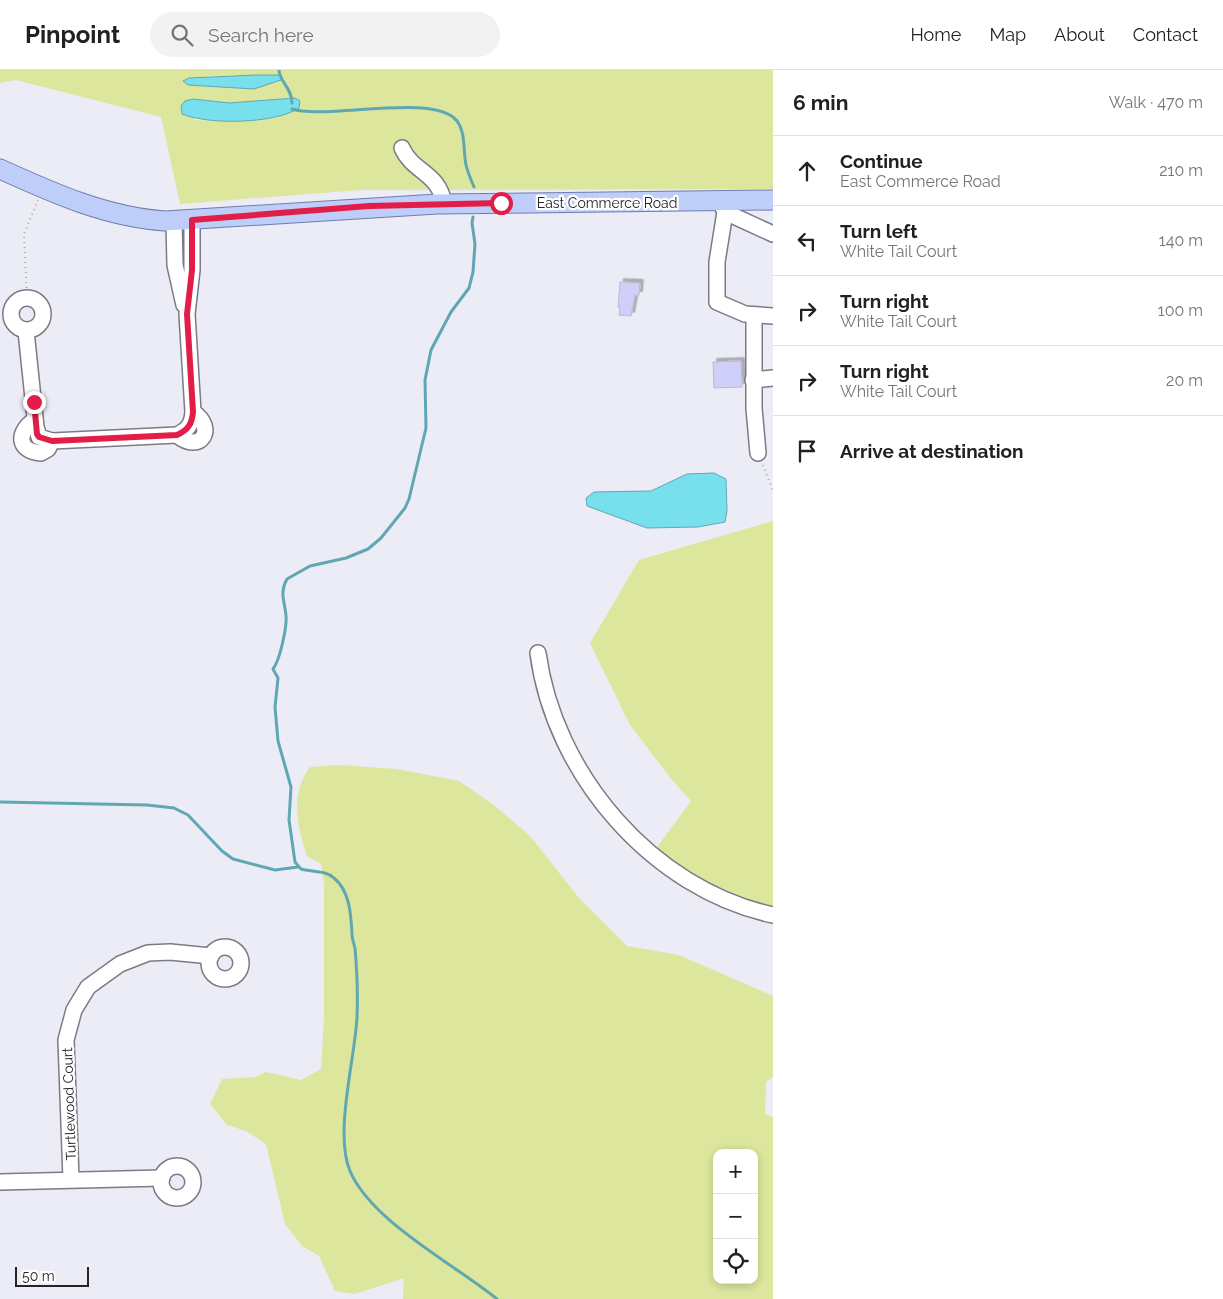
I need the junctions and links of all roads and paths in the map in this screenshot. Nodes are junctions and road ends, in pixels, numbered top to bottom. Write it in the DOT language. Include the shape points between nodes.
graph roads {
  1 [pos="402,148"];
  2 [pos="0,169"];
  3 [pos="43,188"];
  4 [pos="773,200"];
  5 [pos="444,204"];
  6 [pos="723,207"];
  7 [pos="183,220"];
  8 [pos="773,234"];
  9 [pos="27,298"];
  10 [pos="754,316"];
  11 [pos="773,316"];
  12 [pos="26,330"];
  13 [pos="773,378"];
  14 [pos="754,380"];
  15 [pos="758,454"];
  16 [pos="773,490"];
  17 [pos="538,653"];
  18 [pos="773,915"];
  19 [pos="211,956"];
  20 [pos="162,1178"];
  21 [pos="71,1179"];
  22 [pos="0,1182"];
  1 -- 5 [label="street" via="410,162 437,184"];
  2 -- 3 [label="main road, East Commerce Road"];
  3 -- 7 [label="main road, East Commerce Road" via="109,212 146,220"];
  3 -- 9 [label="path" via="24,234"];
  4 -- 6 [label="main road, East Commerce Road"];
  5 -- 6 [label="main road, East Commerce Road"];
  5 -- 7 [label="main road, East Commerce Road"];
  6 -- 8 [label="street"];
  6 -- 10 [label="street" via="718,302"];
  7 -- 12 [label="street" via="192,270 187,314 193,412 205,424 202,439 189,443 177,435 52,441 41,453 27,449 22,442 22,434 26,426 35,420"];
  9 -- 12 [label="street" via="15,304 11,314 15,325"];
  9 -- 12 [label="street" via="36,301 43,313 38,326"];
  10 -- 11 [label="street"];
  10 -- 14 [label="street"];
  13 -- 14 [label="street"];
  14 -- 15 [label="street"];
  15 -- 16 [label="path"];
  17 -- 18 [label="street" via="542,683 556,724 584,778 610,812 652,854 686,879 718,897"];
  19 -- 21 [label="street, Turtlewood Court" via="170,952 148,954 120,964 88,987 74,1010 66,1040"];
  20 -- 21 [label="street"];
  21 -- 22 [label="street"];
}
